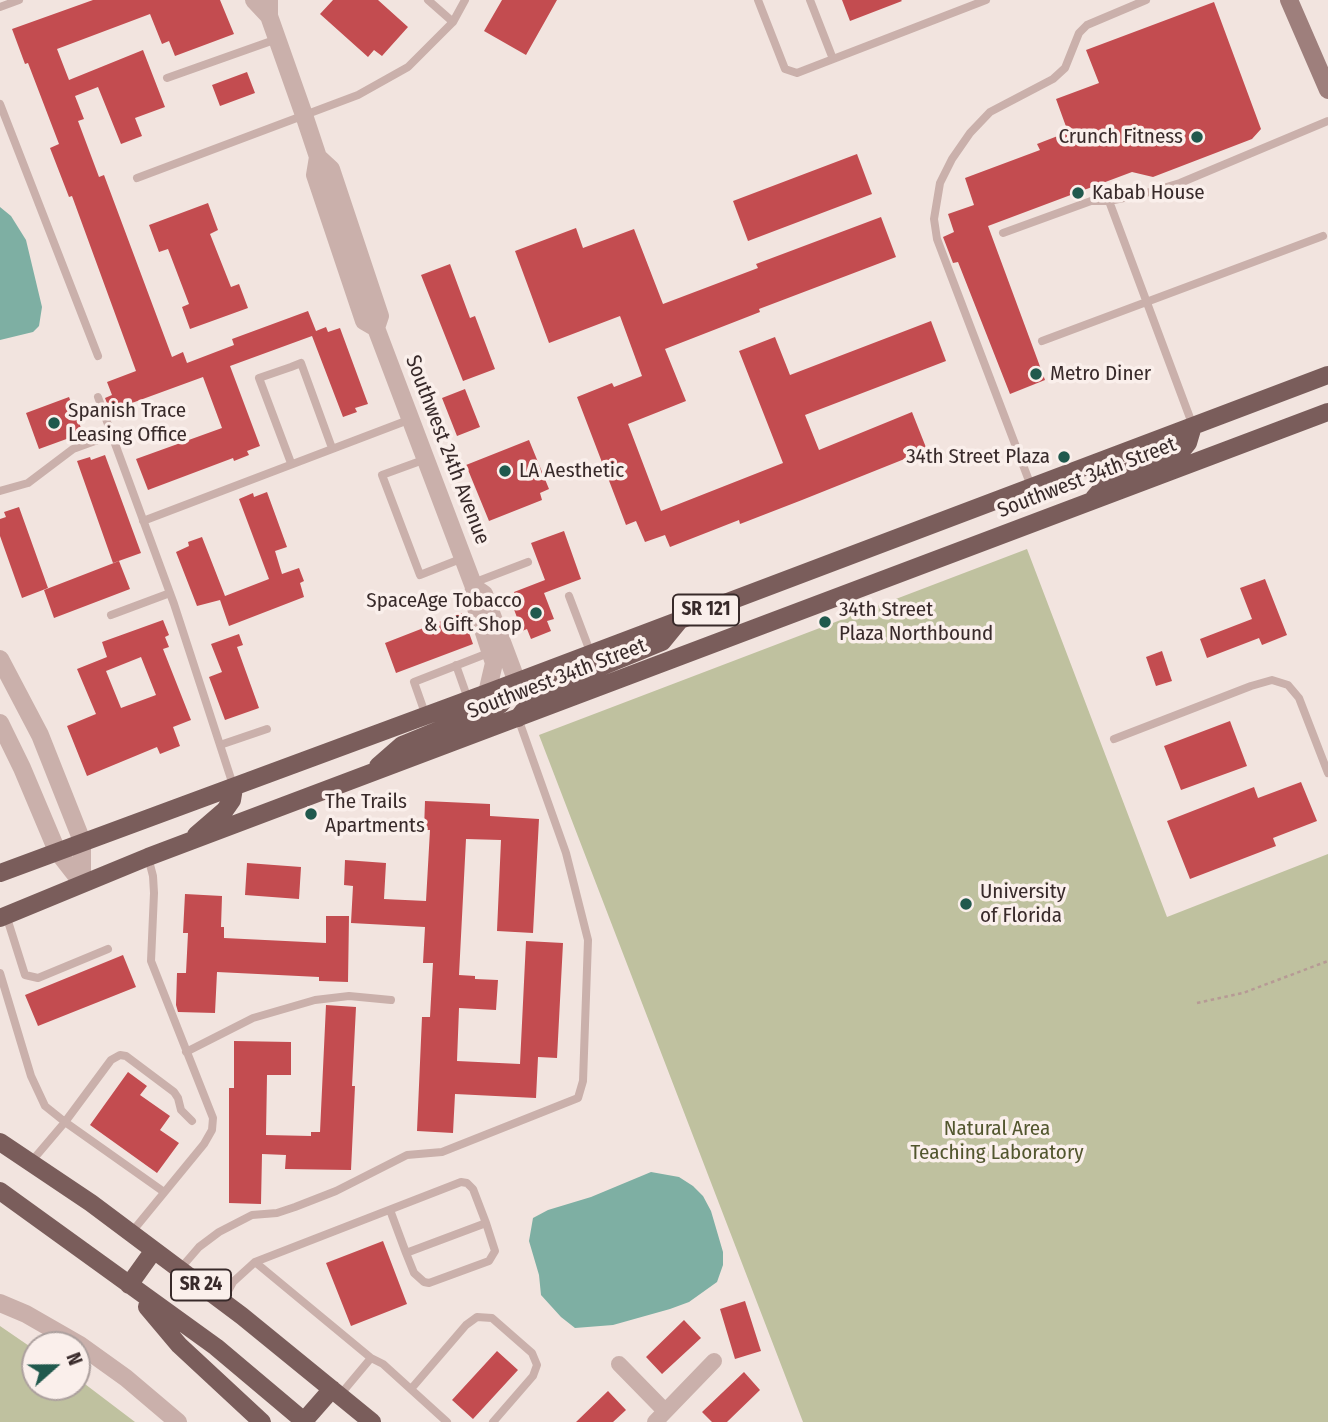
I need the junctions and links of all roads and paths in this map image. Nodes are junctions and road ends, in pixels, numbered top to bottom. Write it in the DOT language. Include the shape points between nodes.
graph roads {
  1 [pos="19,0"];
  2 [pos="254,0"];
  3 [pos="428,0"];
  4 [pos="465,0"];
  5 [pos="758,0"];
  6 [pos="810,0"];
  7 [pos="986,0"];
  8 [pos="1146,0"];
  9 [pos="1289,0"];
  10 [pos="0,7"];
  11 [pos="269,8"];
  12 [pos="453,22"];
  13 [pos="277,39"];
  14 [pos="833,59"];
  15 [pos="167,78"];
  16 [pos="1328,90"];
  17 [pos="0,105"];
  18 [pos="304,115"];
  19 [pos="1328,121"];
  20 [pos="137,178"];
  21 [pos="1109,201"];
  22 [pos="1003,233"];
  23 [pos="1323,236"];
  24 [pos="1148,302"];
  25 [pos="1042,341"];
  26 [pos="98,356"];
  27 [pos="1328,376"];
  28 [pos="98,397"];
  29 [pos="1328,412"];
  30 [pos="411,419"];
  31 [pos="1193,426"];
  32 [pos="114,441"];
  33 [pos="332,448"];
  34 [pos="426,459"];
  35 [pos="291,463"];
  36 [pos="1031,486"];
  37 [pos="0,491"];
  38 [pos="1092,501"];
  39 [pos="144,522"];
  40 [pos="463,558"];
  41 [pos="528,562"];
  42 [pos="473,585"];
  43 [pos="170,593"];
  44 [pos="569,596"];
  45 [pos="111,615"];
  46 [pos="680,620"];
  47 [pos="492,652"];
  48 [pos="591,654"];
  49 [pos="0,659"];
  50 [pos="456,665"];
  51 [pos="517,682"];
  52 [pos="487,693"];
  53 [pos="469,700"];
  54 [pos="426,716"];
  55 [pos="518,718"];
  56 [pos="0,723"];
  57 [pos="267,729"];
  58 [pos="1114,739"];
  59 [pos="1328,741"];
  60 [pos="1317,744"];
  61 [pos="220,745"];
  62 [pos="7,748"];
  63 [pos="1328,773"];
  64 [pos="367,775"];
  65 [pos="234,788"];
  66 [pos="82,841"];
  67 [pos="189,842"];
  68 [pos="57,851"];
  69 [pos="148,857"];
  70 [pos="0,873"];
  71 [pos="82,883"];
  72 [pos="3,916"];
  73 [pos="108,949"];
  74 [pos="1328,961"];
  75 [pos="0,973"];
  76 [pos="391,1000"];
  77 [pos="1197,1003"];
  78 [pos="186,1052"];
  79 [pos="192,1121"];
  80 [pos="65,1122"];
  81 [pos="0,1142"];
  82 [pos="31,1162"];
  83 [pos="0,1191"];
  84 [pos="164,1192"];
  85 [pos="390,1210"];
  86 [pos="486,1223"];
  87 [pos="131,1233"];
  88 [pos="154,1250"];
  89 [pos="406,1253"];
  90 [pos="255,1262"];
  91 [pos="180,1269"];
  92 [pos="129,1285"];
  93 [pos="222,1301"];
  94 [pos="0,1303"];
  95 [pos="371,1358"];
  96 [pos="714,1361"];
  97 [pos="619,1364"];
  98 [pos="411,1389"];
  99 [pos="336,1392"];
  100 [pos="660,1416"];
  101 [pos="304,1421"];
  102 [pos="178,1422"];
  103 [pos="262,1422"];
  104 [pos="372,1422"];
  105 [pos="447,1422"];
  106 [pos="493,1422"];
  1 -- 10 [label="lane"];
  2 -- 11 [label="street, Southwest 24th Avenue"];
  3 -- 12 [label="lane"];
  4 -- 12 [label="lane"];
  5 -- 14 [label="lane" via="785,69 797,73"];
  6 -- 14 [label="lane"];
  7 -- 14 [label="lane"];
  8 -- 36 [label="lane" via="1087,25 1065,68 990,112 970,132 940,183 934,219 937,239"];
  9 -- 16 [label="main road"];
  11 -- 13 [label="street, Southwest 24th Avenue"];
  12 -- 18 [label="lane" via="408,67 358,95"];
  13 -- 15 [label="lane"];
  13 -- 18 [label="street, Southwest 24th Avenue"];
  17 -- 26 [label="lane"];
  18 -- 20 [label="lane"];
  18 -- 30 [label="street, Southwest 24th Avenue" via="318,157 315,175 364,321 376,328"];
  19 -- 21 [label="lane" via="1180,183"];
  21 -- 22 [label="lane" via="1091,201"];
  21 -- 24 [label="lane"];
  23 -- 24 [label="lane"];
  24 -- 25 [label="lane"];
  24 -- 31 [label="lane"];
  27 -- 31 [label="main road, Southwest 34th Street / SR 121"];
  28 -- 32 [label="lane"];
  29 -- 38 [label="main road, Southwest 34th Street / SR 121"];
  30 -- 33 [label="lane"];
  30 -- 34 [label="street, Southwest 24th Avenue"];
  31 -- 36 [label="main road, Southwest 34th Street / SR 121"];
  31 -- 38 [label="main road" via="1184,448 1107,482"];
  32 -- 37 [label="lane" via="106,437 73,449 28,483"];
  32 -- 39 [label="lane"];
  33 -- 35 [label="lane"];
  33 -- 35 [label="lane" via="301,363 280,370 259,378"];
  34 -- 40 [label="street, Southwest 24th Avenue"];
  34 -- 40 [label="lane" via="382,475 420,575"];
  35 -- 39 [label="lane"];
  36 -- 46 [label="main road, Southwest 34th Street / SR 121"];
  38 -- 55 [label="main road, Southwest 34th Street / SR 121"];
  39 -- 43 [label="lane"];
  40 -- 42 [label="street, Southwest 24th Avenue"];
  41 -- 42 [label="lane"];
  42 -- 47 [label="street, Southwest 24th Avenue" via="473,599"];
  42 -- 51 [label="street, Southwest 24th Avenue" via="484,594"];
  43 -- 45 [label="lane"];
  43 -- 61 [label="lane"];
  44 -- 48 [label="lane"];
  46 -- 48 [label="main road, Southwest 34th Street / SR 121"];
  46 -- 55 [label="main road" via="662,642 535,696"];
  47 -- 50 [label="lane"];
  47 -- 52 [label="street, Southwest 24th Avenue"];
  48 -- 51 [label="main road, Southwest 34th Street / SR 121"];
  49 -- 66 [label="street" via="40,734"];
  50 -- 53 [label="lane"];
  50 -- 54 [label="lane" via="414,682"];
  51 -- 52 [label="main road, Southwest 34th Street / SR 121"];
  51 -- 64 [label="main road" via="500,705 402,745"];
  52 -- 53 [label="main road, Southwest 34th Street / SR 121"];
  53 -- 54 [label="main road, Southwest 34th Street / SR 121"];
  54 -- 65 [label="main road, Southwest 34th Street / SR 121"];
  55 -- 64 [label="main road, Southwest 34th Street / SR 121"];
  55 -- 91 [label="lane" via="566,853 588,940 583,1081 578,1098 442,1152 407,1156 295,1207 252,1215 219,1232"];
  56 -- 62 [label="street"];
  57 -- 61 [label="lane"];
  58 -- 60 [label="lane" via="1272,680 1288,685 1299,698"];
  59 -- 60 [label="lane"];
  60 -- 63 [label="lane"];
  61 -- 65 [label="lane"];
  62 -- 68 [label="street"];
  64 -- 67 [label="main road, Southwest 34th Street / SR 121"];
  65 -- 66 [label="main road, Southwest 34th Street / SR 121"];
  65 -- 67 [label="main road" via="225,810"];
  66 -- 68 [label="main road, Southwest 34th Street / SR 121"];
  66 -- 71 [label="street"];
  67 -- 69 [label="main road, Southwest 34th Street / SR 121"];
  68 -- 70 [label="main road, Southwest 34th Street / SR 121"];
  68 -- 71 [label="street"];
  69 -- 71 [label="main road, Southwest 34th Street / SR 121"];
  69 -- 78 [label="lane" via="155,893 151,961"];
  71 -- 72 [label="main road, Southwest 34th Street / SR 121"];
  72 -- 73 [label="lane" via="25,975 38,978"];
  74 -- 77 [label="path" via="1243,993"];
  75 -- 80 [label="lane" via="45,1106"];
  76 -- 78 [label="lane" via="349,996 315,1000 253,1018"];
  78 -- 84 [label="lane" via="213,1118 212,1130"];
  79 -- 80 [label="lane" via="181,1110 174,1092 120,1055 111,1060"];
  80 -- 82 [label="lane"];
  80 -- 84 [label="lane"];
  81 -- 82 [label="main road, SR 24"];
  82 -- 87 [label="main road, SR 24"];
  83 -- 92 [label="main road, SR 24"];
  84 -- 87 [label="lane"];
  85 -- 86 [label="lane" via="461,1182 473,1189"];
  85 -- 89 [label="lane"];
  85 -- 90 [label="lane"];
  86 -- 89 [label="lane"];
  86 -- 89 [label="lane" via="495,1251 489,1261 429,1283 414,1273"];
  87 -- 88 [label="main road, SR 24"];
  88 -- 91 [label="main road, SR 24"];
  88 -- 92 [label="main road"];
  90 -- 93 [label="lane" via="233,1282"];
  90 -- 95 [label="lane"];
  91 -- 93 [label="main road, SR 24"];
  92 -- 101 [label="main road, SR 24" via="216,1348"];
  92 -- 103 [label="main road" via="179,1345"];
  93 -- 99 [label="main road, SR 24"];
  94 -- 102 [label="street" via="80,1345"];
  95 -- 98 [label="lane"];
  95 -- 99 [label="lane"];
  96 -- 100 [label="street"];
  97 -- 100 [label="street"];
  98 -- 105 [label="lane"];
  98 -- 106 [label="lane" via="466,1325 477,1317 492,1318 532,1353 537,1365 533,1376"];
  99 -- 101 [label="main road"];
  99 -- 104 [label="main road, SR 24"];
}
